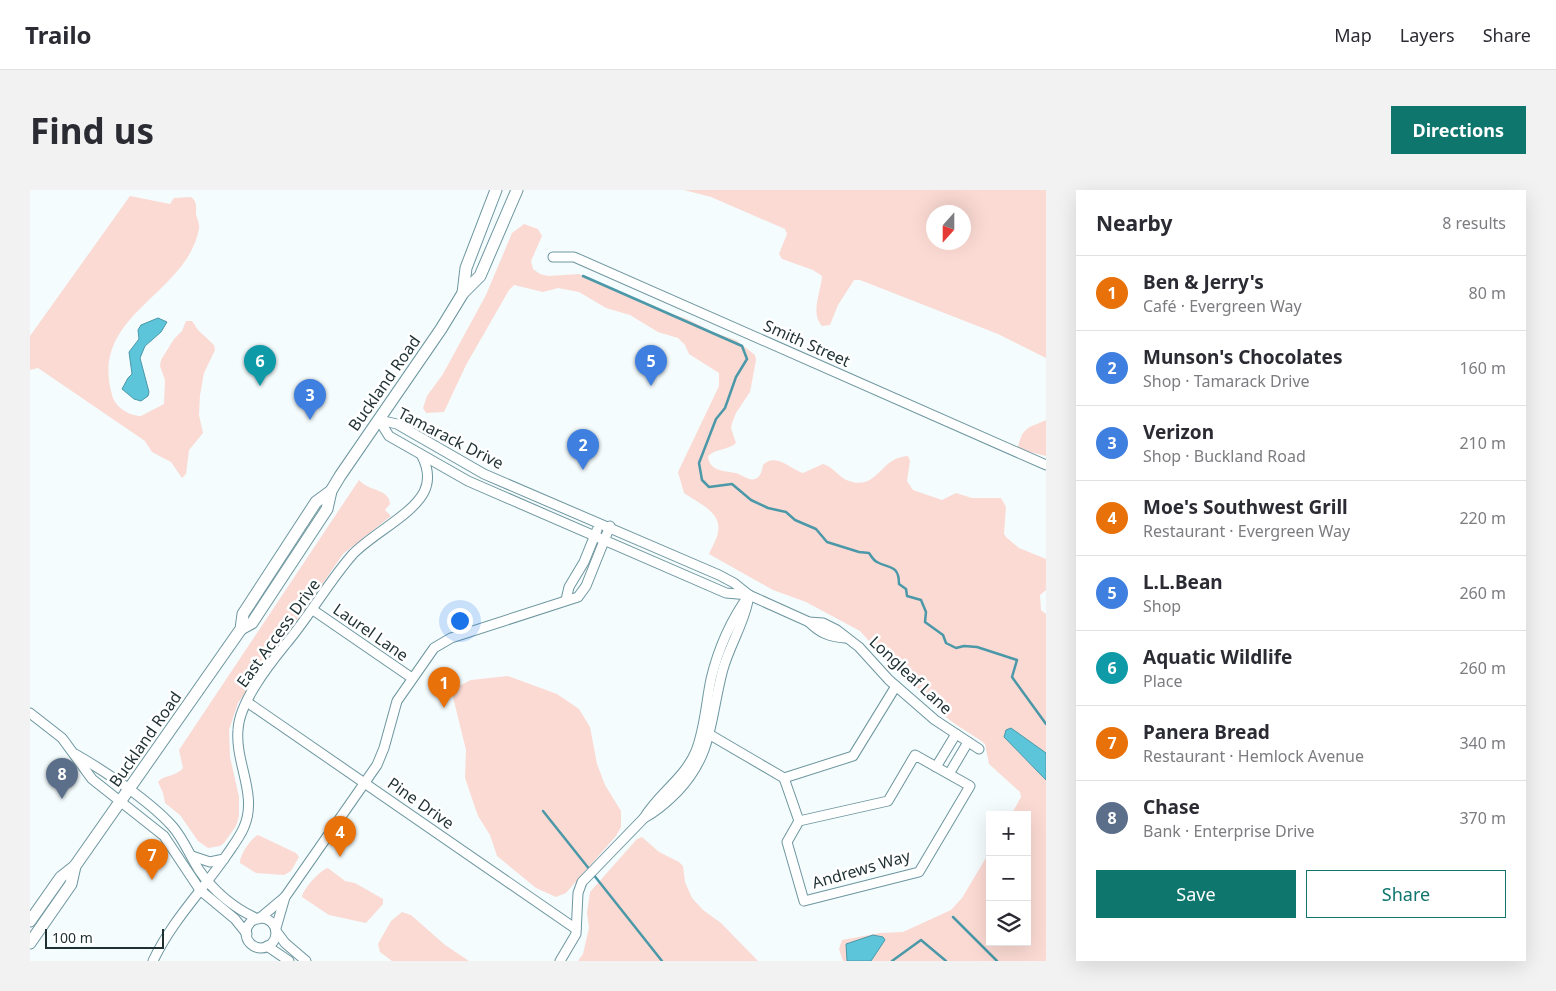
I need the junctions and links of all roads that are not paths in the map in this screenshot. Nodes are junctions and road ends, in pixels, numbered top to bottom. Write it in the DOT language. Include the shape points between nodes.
graph roads {
  1 [pos="496,190"];
  2 [pos="516,190"];
  3 [pos="553,257"];
  4 [pos="463,293"];
  5 [pos="378,420"];
  6 [pos="422,456"];
  7 [pos="1046,465"];
  8 [pos="600,522"];
  9 [pos="610,526"];
  10 [pos="596,534"];
  11 [pos="606,539"];
  12 [pos="687,560"];
  13 [pos="682,572"];
  14 [pos="749,595"];
  15 [pos="566,600"];
  16 [pos="313,610"];
  17 [pos="412,678"];
  18 [pos="896,686"];
  19 [pos="247,702"];
  20 [pos="30,713"];
  21 [pos="706,733"];
  22 [pos="956,734"];
  23 [pos="968,742"];
  24 [pos="979,749"];
  25 [pos="74,754"];
  26 [pos="936,767"];
  27 [pos="949,774"];
  28 [pos="784,778"];
  29 [pos="366,782"];
  30 [pos="128,790"];
  31 [pos="121,801"];
  32 [pos="799,821"];
  33 [pos="191,855"];
  34 [pos="227,855"];
  35 [pos="75,866"];
  36 [pos="208,881"];
  37 [pos="201,890"];
  38 [pos="286,897"];
  39 [pos="259,918"];
  40 [pos="30,921"];
  41 [pos="576,929"];
  42 [pos="276,930"];
  43 [pos="247,934"];
  44 [pos="30,943"];
  45 [pos="267,946"];
  46 [pos="153,961"];
  47 [pos="288,961"];
  48 [pos="306,961"];
  49 [pos="560,961"];
  1 -- 4 [label="main road, Buckland Road" via="466,268"];
  2 -- 4 [label="main road, Buckland Road" via="480,276"];
  3 -- 7 [label="street, Smith Street" via="574,257"];
  4 -- 5 [label="main road, Buckland Road"];
  5 -- 6 [label="street, Tamarack Drive" via="389,436"];
  5 -- 8 [label="street, Tamarack Drive" via="397,424 484,474"];
  5 -- 30 [label="main road, Buckland Road" via="330,491 326,509 267,601 252,623 241,629"];
  6 -- 10 [label="street, Tamarack Drive" via="477,486"];
  6 -- 16 [label="street, East Access Drive" via="428,476 423,494 354,554"];
  8 -- 9 [label="street, Tamarack Drive"];
  8 -- 10 [label="street"];
  9 -- 11 [label="street"];
  9 -- 12 [label="street, Tamarack Drive"];
  10 -- 11 [label="street, Tamarack Drive"];
  10 -- 15 [label="street" via="569,587"];
  11 -- 13 [label="street, Tamarack Drive"];
  11 -- 15 [label="street" via="583,592"];
  12 -- 13 [label="street"];
  12 -- 14 [label="street, Tamarack Drive" via="728,579"];
  13 -- 14 [label="street, Tamarack Drive" via="726,593"];
  14 -- 18 [label="street, Longleaf Lane" via="809,622 833,637 845,638 859,647"];
  14 -- 21 [label="street" via="745,616 723,669"];
  15 -- 17 [label="street" via="445,641 430,652"];
  16 -- 17 [label="street, Laurel Lane"];
  16 -- 19 [label="street, East Access Drive" via="274,659"];
  17 -- 29 [label="street" via="395,707 381,757"];
  18 -- 22 [label="street, Longleaf Lane"];
  18 -- 28 [label="street" via="853,756"];
  19 -- 29 [label="street, Pine Drive"];
  19 -- 34 [label="street, East Access Drive" via="240,716 238,735 249,807 247,821"];
  20 -- 25 [label="street" via="57,733"];
  21 -- 28 [label="street"];
  21 -- 41 [label="street" via="687,768 644,818 585,877 578,893"];
  22 -- 23 [label="street, Longleaf Lane"];
  22 -- 26 [label="street, Longleaf Lane"];
  23 -- 24 [label="street, Longleaf Lane"];
  23 -- 27 [label="street"];
  25 -- 30 [label="street"];
  25 -- 31 [label="street" via="88,775"];
  26 -- 27 [label="street, Andrews Way"];
  26 -- 32 [label="street, Andrews Way" via="915,755 888,801"];
  27 -- 32 [label="street, Andrews Way" via="970,786 919,872 804,901 787,842"];
  28 -- 32 [label="street"];
  29 -- 38 [label="street"];
  29 -- 41 [label="street, Pine Drive"];
  30 -- 31 [label="main road, Buckland Road"];
  30 -- 33 [label="street" via="171,825"];
  31 -- 35 [label="main road, Buckland Road"];
  31 -- 37 [label="street" via="164,836"];
  33 -- 34 [label="street" via="210,862"];
  33 -- 36 [label="street"];
  34 -- 36 [label="street, East Access Drive"];
  35 -- 40 [label="main road, Buckland Road" via="60,877"];
  35 -- 44 [label="main road, Buckland Road" via="71,884"];
  36 -- 37 [label="street, East Access Drive"];
  36 -- 39 [label="street" via="228,900"];
  37 -- 43 [label="street" via="235,919"];
  37 -- 46 [label="street, East Access Drive" via="167,933"];
  38 -- 39 [label="street"];
  38 -- 42 [label="street"];
  39 -- 42 [label="street" via="269,920"];
  39 -- 43 [label="street" via="249,925"];
  41 -- 49 [label="street" via="572,944"];
  42 -- 45 [label="street" via="273,942"];
  42 -- 48 [label="street" via="284,943"];
  43 -- 45 [label="street" via="254,945"];
  45 -- 47 [label="street"];
}
